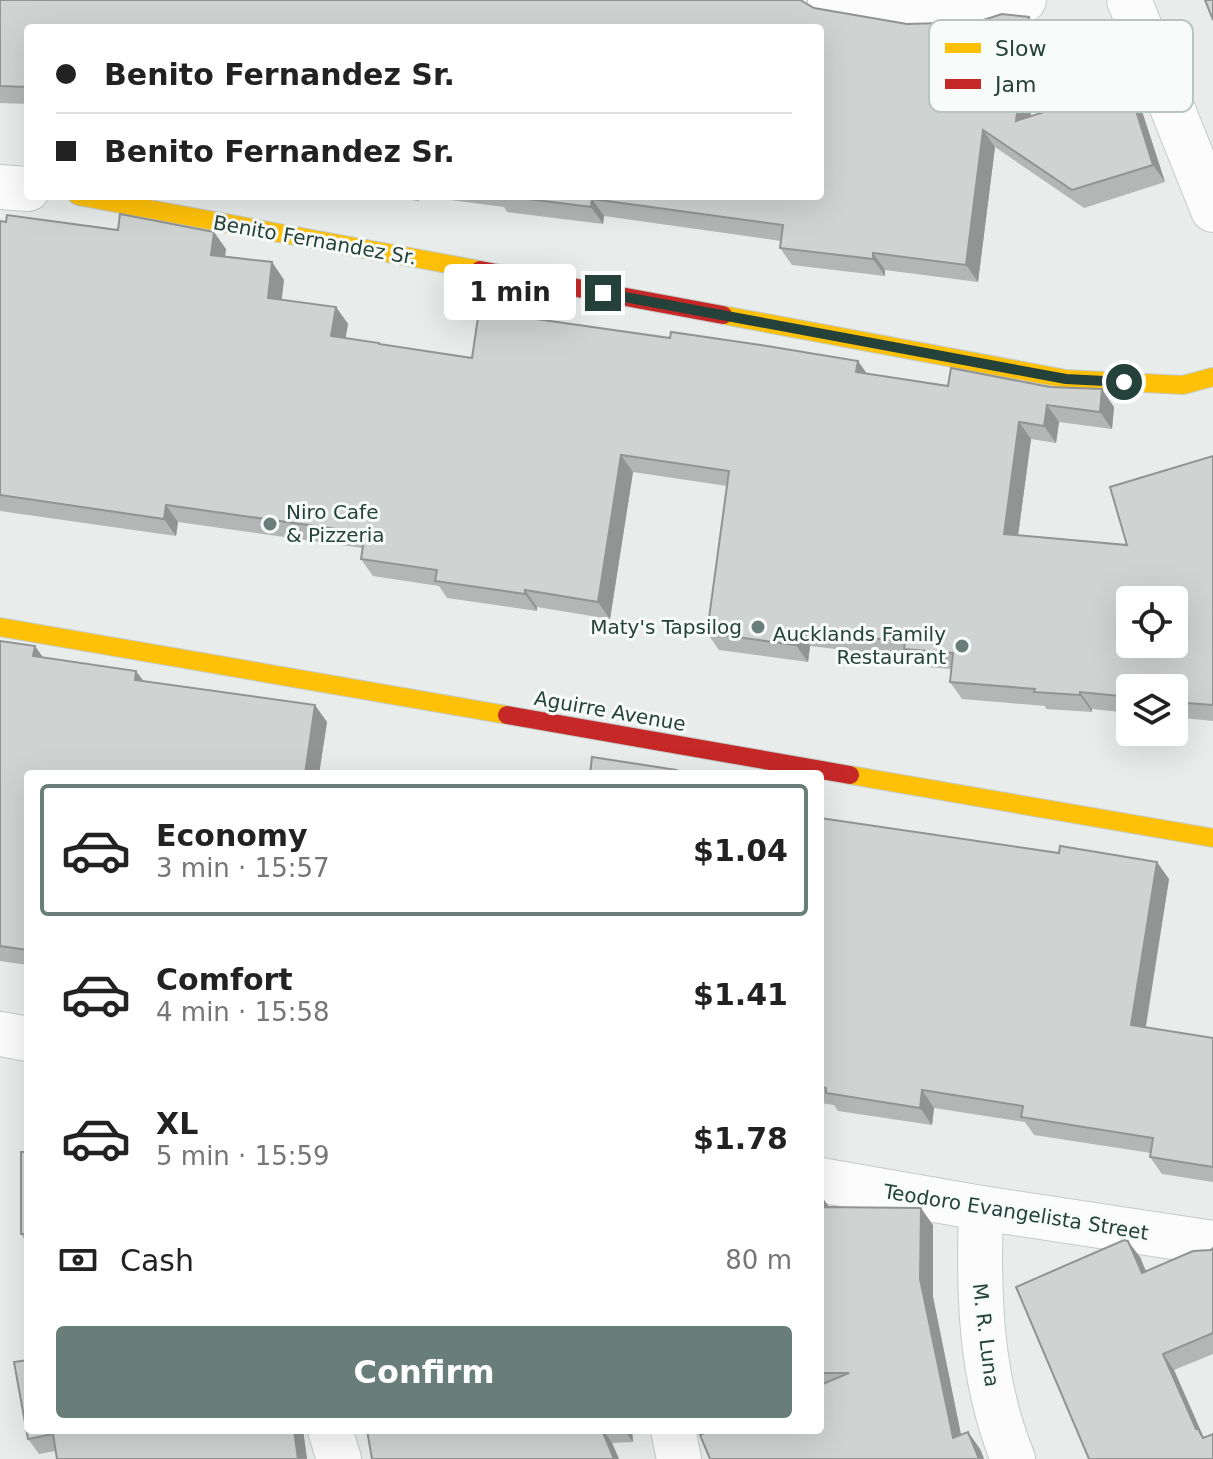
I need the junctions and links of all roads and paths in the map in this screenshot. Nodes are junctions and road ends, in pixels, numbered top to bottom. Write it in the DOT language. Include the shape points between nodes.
graph roads {
  1 [pos="830,0"];
  2 [pos="1024,0"];
  3 [pos="1129,0"];
  4 [pos="1137,20"];
  5 [pos="1174,112"];
  6 [pos="0,187"];
  7 [pos="24,189"];
  8 [pos="100,200"];
  9 [pos="1213,210"];
  10 [pos="1213,377"];
  11 [pos="0,627"];
  12 [pos="822,770"];
  13 [pos="824,770"];
  14 [pos="1213,838"];
  15 [pos="0,1034"];
  16 [pos="24,1038"];
  17 [pos="824,1181"];
  18 [pos="981,1208"];
  19 [pos="1213,1243"];
  20 [pos="331,1434"];
  21 [pos="674,1434"];
  22 [pos="339,1459"];
  23 [pos="679,1459"];
  24 [pos="1013,1459"];
  1 -- 2 [label="street" via="923,16 988,14"];
  3 -- 4 [label="street"];
  5 -- 9 [label="street"];
  6 -- 7 [label="street"];
  8 -- 10 [label="street, Benito Fernandez Sr." via="1066,379 1183,385"];
  11 -- 12 [label="street, Aguirre Avenue"];
  13 -- 14 [label="street, Aguirre Avenue"];
  15 -- 16 [label="street"];
  17 -- 18 [label="street, Teodoro Evangelista Street"];
  18 -- 19 [label="street, Teodoro Evangelista Street"];
  18 -- 24 [label="street, M. R. Luna" via="978,1276 983,1340 1001,1429"];
  20 -- 22 [label="street"];
  21 -- 23 [label="street"];
}
